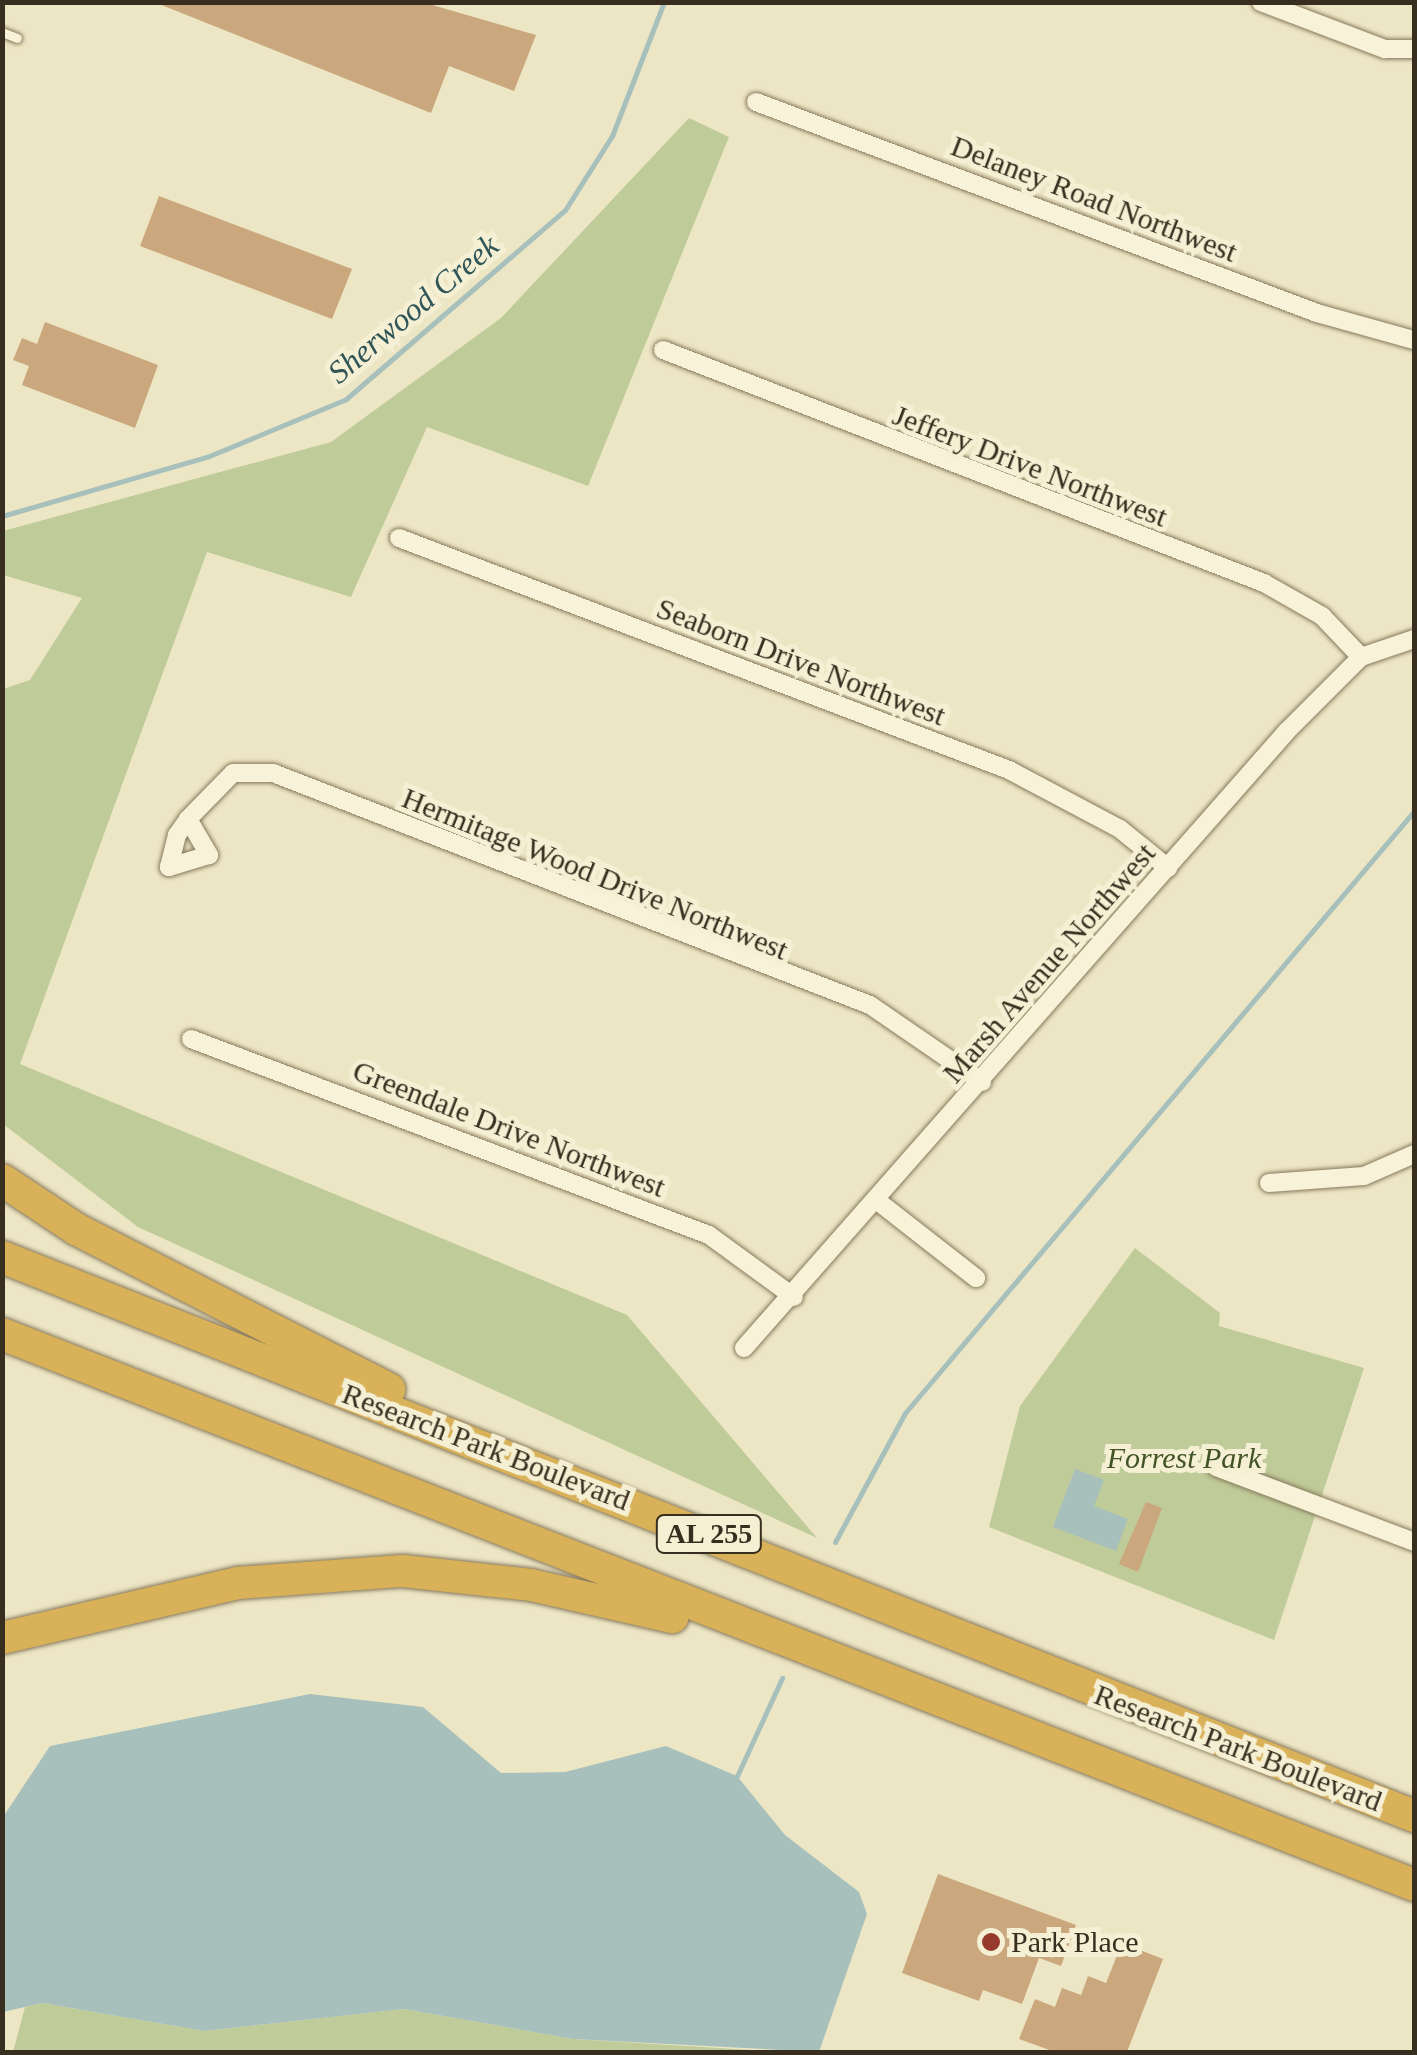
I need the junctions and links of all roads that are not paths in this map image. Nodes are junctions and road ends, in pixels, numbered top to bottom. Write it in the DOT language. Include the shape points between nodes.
graph roads {
  1 [pos="1261,2"];
  2 [pos="2,32"];
  3 [pos="17,38"];
  4 [pos="1414,48"];
  5 [pos="756,102"];
  6 [pos="1414,340"];
  7 [pos="663,350"];
  8 [pos="399,538"];
  9 [pos="1414,640"];
  10 [pos="1361,657"];
  11 [pos="188,819"];
  12 [pos="1168,868"];
  13 [pos="191,1038"];
  14 [pos="982,1082"];
  15 [pos="1414,1154"];
  16 [pos="2,1180"];
  17 [pos="1269,1183"];
  18 [pos="880,1203"];
  19 [pos="2,1257"];
  20 [pos="976,1278"];
  21 [pos="794,1297"];
  22 [pos="2,1334"];
  23 [pos="744,1348"];
  24 [pos="1216,1467"];
  25 [pos="590,1489"];
  26 [pos="1414,1542"];
  27 [pos="763,1637"];
  28 [pos="2,1638"];
  29 [pos="1414,1816"];
  30 [pos="1414,1885"];
  1 -- 4 [label="street" via="1385,49"];
  2 -- 3 [label="lane"];
  5 -- 6 [label="street, Delaney Road Northwest"];
  7 -- 10 [label="street, Jeffery Drive Northwest" via="1264,583 1322,616"];
  8 -- 12 [label="street, Seaborn Drive Northwest" via="1009,770 1120,829"];
  9 -- 10 [label="street, Marsh Avenue Northwest"];
  10 -- 12 [label="street, Marsh Avenue Northwest"];
  11 -- 14 [label="street, Hermitage Wood Drive Northwest" via="233,773 273,773 870,1005"];
  12 -- 14 [label="street, Marsh Avenue Northwest"];
  13 -- 21 [label="street, Greendale Drive Northwest" via="709,1235"];
  14 -- 18 [label="street, Marsh Avenue Northwest"];
  15 -- 17 [label="street" via="1364,1176"];
  16 -- 25 [label="highway" via="76,1229"];
  18 -- 20 [label="street"];
  18 -- 21 [label="street, Marsh Avenue Northwest"];
  19 -- 25 [label="highway, Research Park Boulevard / AL 255"];
  21 -- 23 [label="street, Marsh Avenue Northwest"];
  22 -- 27 [label="highway, AL 255"];
  24 -- 26 [label="street"];
  25 -- 29 [label="highway, Research Park Boulevard / AL 255"];
  27 -- 28 [label="highway" via="531,1585 403,1572 238,1583"];
  27 -- 30 [label="highway, AL 255"];
}
